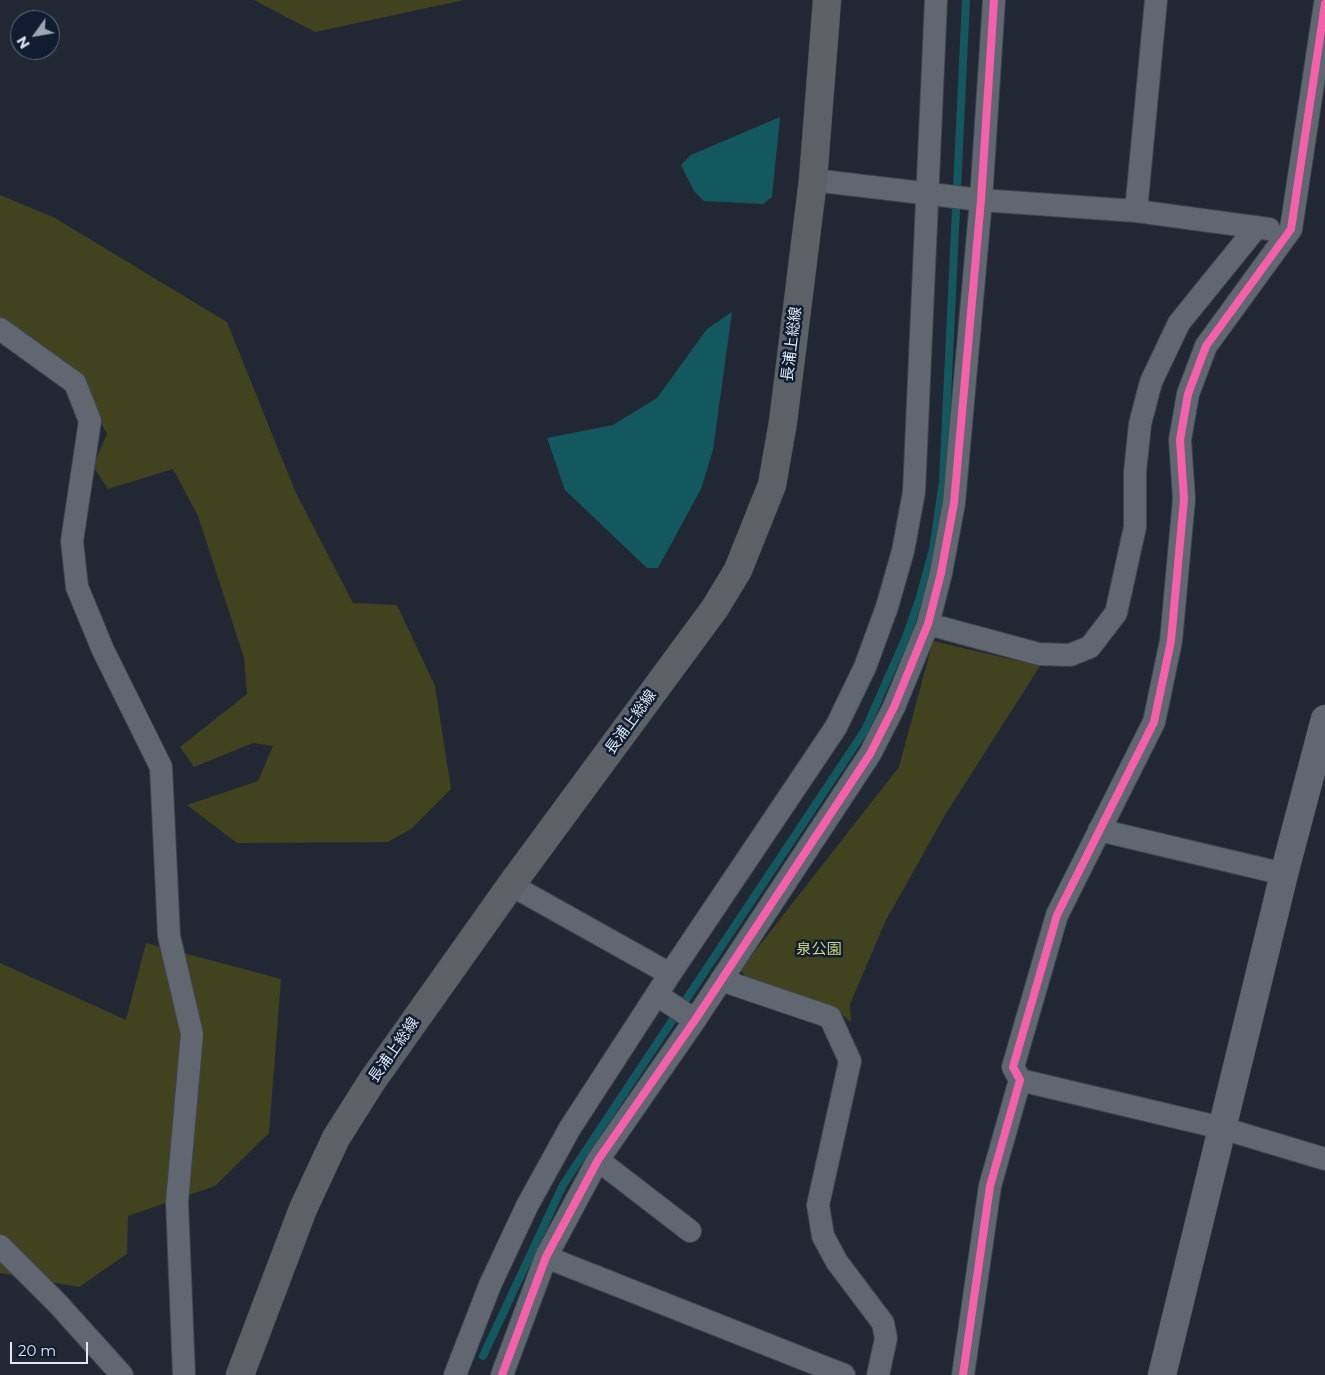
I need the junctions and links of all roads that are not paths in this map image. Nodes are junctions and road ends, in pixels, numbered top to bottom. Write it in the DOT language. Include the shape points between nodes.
graph roads {
  1 [pos="827,0"];
  2 [pos="936,0"];
  3 [pos="994,0"];
  4 [pos="1156,0"];
  5 [pos="1325,4"];
  6 [pos="813,180"];
  7 [pos="936,194"];
  8 [pos="975,199"];
  9 [pos="1136,211"];
  10 [pos="1256,228"];
  11 [pos="1291,229"];
  12 [pos="0,329"];
  13 [pos="928,624"];
  14 [pos="1325,719"];
  15 [pos="1099,830"];
  16 [pos="1284,874"];
  17 [pos="511,885"];
  18 [pos="670,974"];
  19 [pos="722,980"];
  20 [pos="657,995"];
  21 [pos="695,1020"];
  22 [pos="1020,1080"];
  23 [pos="1222,1128"];
  24 [pos="1325,1159"];
  25 [pos="598,1160"];
  26 [pos="690,1232"];
  27 [pos="0,1246"];
  28 [pos="546,1257"];
  29 [pos="122,1375"];
  30 [pos="184,1375"];
  31 [pos="240,1375"];
  32 [pos="455,1375"];
  33 [pos="502,1375"];
  34 [pos="844,1375"];
  35 [pos="878,1375"];
  36 [pos="963,1375"];
  37 [pos="1162,1375"];
  1 -- 6 [label="main road, 長浦上総線"];
  2 -- 7 [label="street"];
  3 -- 8 [label="street"];
  4 -- 9 [label="street"];
  5 -- 11 [label="street"];
  6 -- 7 [label="street"];
  6 -- 17 [label="main road, 長浦上総線" via="783,422 772,485 738,570 715,608"];
  7 -- 8 [label="street"];
  7 -- 18 [label="street" via="914,492 904,551 887,607 865,667 836,727"];
  8 -- 9 [label="street"];
  8 -- 13 [label="street" via="954,503"];
  9 -- 10 [label="street"];
  10 -- 11 [label="street"];
  10 -- 13 [label="street" via="1179,324 1151,382 1140,424 1135,472 1135,527 1116,613 1090,647 1070,655 1039,654"];
  11 -- 15 [label="street" via="1206,346 1188,394 1180,440 1184,499 1171,641 1154,722"];
  12 -- 30 [label="street" via="75,383 90,422 72,542 77,586 103,650 161,766 169,936 192,1034 177,1202"];
  13 -- 19 [label="street" via="894,707 870,754"];
  14 -- 16 [label="street"];
  15 -- 16 [label="street"];
  15 -- 22 [label="street" via="1057,915 1013,1067"];
  16 -- 23 [label="street"];
  17 -- 18 [label="street"];
  17 -- 31 [label="main road, 長浦上総線" via="372,1081 336,1138 303,1209"];
  18 -- 20 [label="street"];
  19 -- 21 [label="street"];
  19 -- 35 [label="street" via="830,1018 850,1061 818,1205 824,1236 837,1262 883,1323 886,1338"];
  20 -- 21 [label="street"];
  20 -- 32 [label="street" via="570,1128 527,1206 490,1285"];
  21 -- 25 [label="street"];
  22 -- 23 [label="street"];
  22 -- 36 [label="street" via="990,1186"];
  23 -- 24 [label="street"];
  23 -- 37 [label="street"];
  25 -- 26 [label="street"];
  25 -- 28 [label="street"];
  27 -- 29 [label="street"];
  28 -- 33 [label="street"];
  28 -- 34 [label="street"];
}
